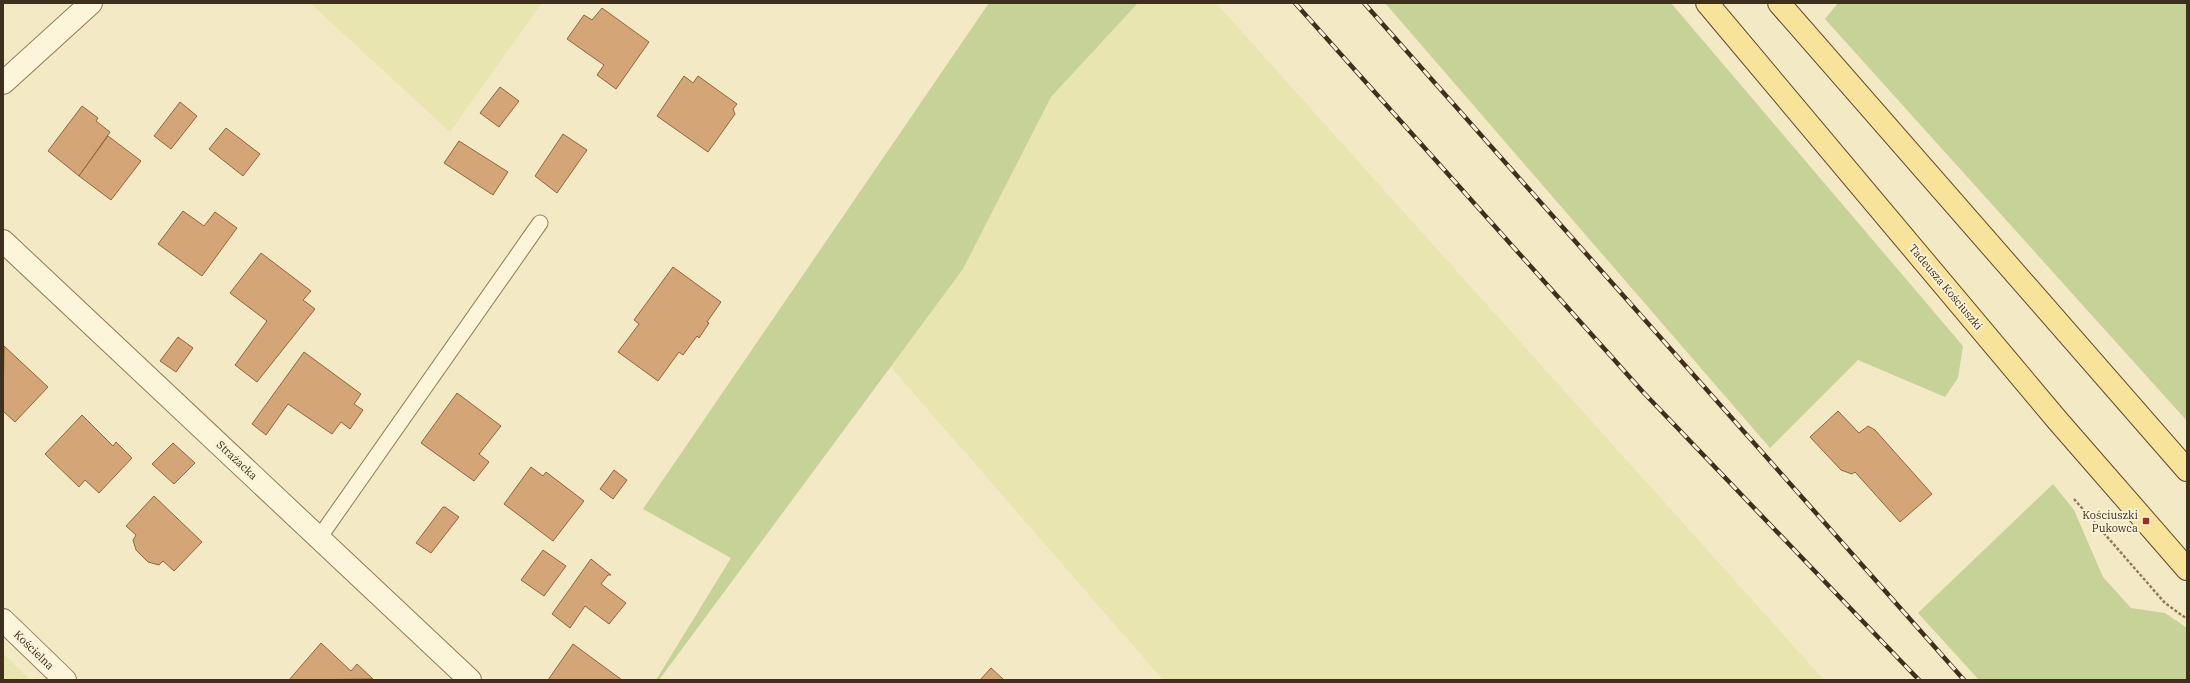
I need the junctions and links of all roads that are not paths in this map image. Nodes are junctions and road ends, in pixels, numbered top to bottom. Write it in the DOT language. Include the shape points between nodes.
graph roads {
  1 [pos="91,3"];
  2 [pos="1707,3"];
  3 [pos="1779,3"];
  4 [pos="3,83"];
  5 [pos="540,223"];
  6 [pos="3,241"];
  7 [pos="2187,470"];
  8 [pos="319,538"];
  9 [pos="2187,569"];
  10 [pos="3,620"];
  11 [pos="65,680"];
  12 [pos="470,680"];
  1 -- 4 [label="street"];
  2 -- 9 [label="main road, Tadeusza Kościuszki" via="2058,421"];
  3 -- 7 [label="main road"];
  5 -- 8 [label="lane"];
  6 -- 8 [label="street, Strażacka"];
  8 -- 12 [label="street, Strażacka"];
  10 -- 11 [label="street, Kościelna"];
}
